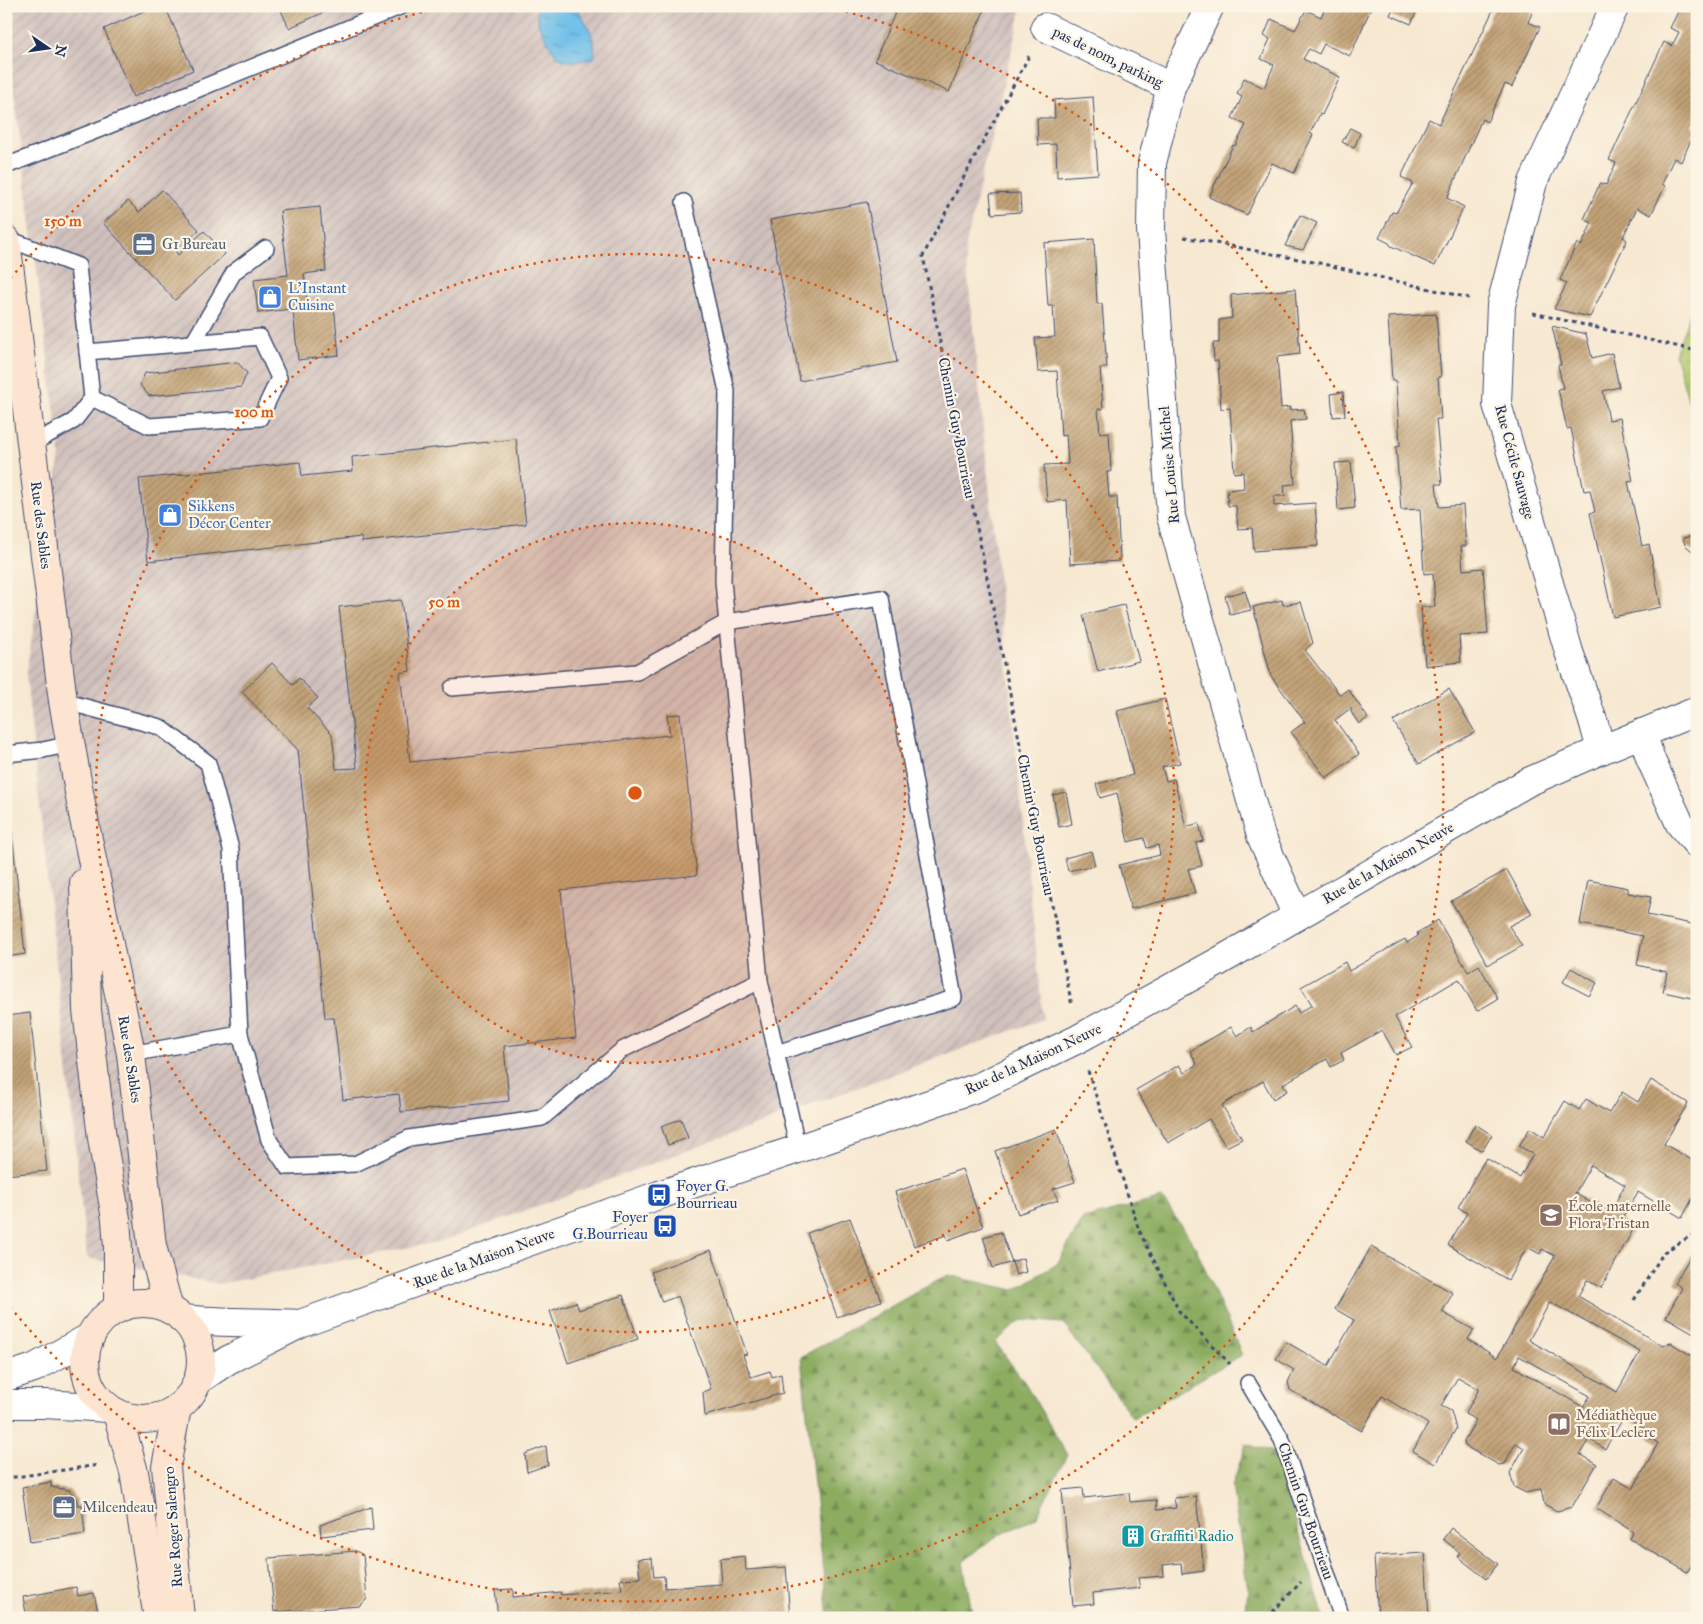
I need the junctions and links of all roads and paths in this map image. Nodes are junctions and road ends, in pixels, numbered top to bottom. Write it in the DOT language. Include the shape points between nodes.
graph roads {
  1 [pos="402,6"];
  2 [pos="1210,6"];
  3 [pos="1615,6"];
  4 [pos="1045,27"];
  5 [pos="1171,87"];
  6 [pos="6,166"];
  7 [pos="684,202"];
  8 [pos="1151,230"];
  9 [pos="6,239"];
  10 [pos="266,248"];
  11 [pos="1501,305"];
  12 [pos="193,343"];
  13 [pos="1697,351"];
  14 [pos="87,352"];
  15 [pos="92,398"];
  16 [pos="31,444"];
  17 [pos="727,622"];
  18 [pos="452,688"];
  19 [pos="63,701"];
  20 [pos="1697,711"];
  21 [pos="1642,734"];
  22 [pos="71,744"];
  23 [pos="1601,750"];
  24 [pos="6,754"];
  25 [pos="82,809"];
  26 [pos="1697,844"];
  27 [pos="1298,916"];
  28 [pos="760,981"];
  29 [pos="240,1034"];
  30 [pos="1078,1039"];
  31 [pos="776,1053"];
  32 [pos="132,1054"];
  33 [pos="798,1149"];
  34 [pos="1697,1232"];
  35 [pos="1634,1300"];
  36 [pos="118,1308"];
  37 [pos="176,1314"];
  38 [pos="300,1324"];
  39 [pos="90,1337"];
  40 [pos="6,1377"];
  41 [pos="198,1381"];
  42 [pos="1248,1382"];
  43 [pos="6,1404"];
  44 [pos="177,1408"];
  45 [pos="113,1411"];
  46 [pos="134,1472"];
  47 [pos="6,1502"];
  48 [pos="1323,1560"];
  49 [pos="158,1618"];
  50 [pos="180,1618"];
  51 [pos="1267,1618"];
  52 [pos="1342,1618"];
  1 -- 6 [label="lane"];
  2 -- 5 [label="street, Rue Louise Michel"];
  3 -- 11 [label="street, Rue Cécile Sauvage" via="1533,182"];
  4 -- 5 [label="street, pas de nom, parking"];
  4 -- 30 [label="path, Chemin Guy Bourrieau" via="923,256"];
  5 -- 8 [label="street, Rue Louise Michel" via="1152,163"];
  7 -- 17 [label="lane" via="727,391 723,582"];
  8 -- 11 [label="path" via="1319,263"];
  8 -- 27 [label="street, Rue Louise Michel" via="1171,517 1260,836"];
  9 -- 14 [label="lane" via="78,266"];
  9 -- 16 [label="main road, Rue des Sables"];
  10 -- 12 [label="lane" via="234,272"];
  11 -- 13 [label="path"];
  11 -- 23 [label="street, Rue Cécile Sauvage" via="1497,404"];
  12 -- 14 [label="lane"];
  12 -- 15 [label="lane" via="260,337 280,378 260,418 148,426"];
  14 -- 15 [label="lane"];
  15 -- 16 [label="lane" via="74,421"];
  16 -- 19 [label="main road, Rue des Sables"];
  17 -- 18 [label="lane" via="637,672"];
  17 -- 28 [label="lane"];
  17 -- 31 [label="lane" via="881,598 954,998"];
  19 -- 22 [label="main road, Rue des Sables"];
  19 -- 29 [label="lane" via="160,726 208,763 231,849"];
  20 -- 21 [label="street, Rue de la Maison Neuve"];
  21 -- 23 [label="street, Rue de la Maison Neuve"];
  21 -- 26 [label="street" via="1680,824"];
  22 -- 24 [label="lane"];
  22 -- 25 [label="main road, Rue des Sables"];
  23 -- 27 [label="street, Rue de la Maison Neuve" via="1528,782"];
  25 -- 32 [label="main road, Rue des Sables"];
  25 -- 36 [label="main road, Rue des Sables" via="87,1010 102,1138 116,1218"];
  27 -- 30 [label="street, Rue de la Maison Neuve"];
  28 -- 29 [label="lane" via="622,1050 542,1118 409,1138 355,1164 288,1167 268,1140"];
  28 -- 31 [label="lane"];
  29 -- 32 [label="lane"];
  30 -- 33 [label="street, Rue de la Maison Neuve" via="979,1087"];
  30 -- 42 [label="path, Chemin Guy Bourrieau" via="1139,1230 1179,1311"];
  31 -- 33 [label="lane"];
  32 -- 37 [label="main road, Rue des Sables" via="152,1246"];
  33 -- 38 [label="street, Rue de la Maison Neuve" via="659,1195"];
  34 -- 35 [label="path" via="1664,1252"];
  36 -- 37 [label="main road" via="135,1303 152,1304"];
  36 -- 39 [label="main road" via="102,1320"];
  37 -- 38 [label="street, Rue de la Maison Neuve" via="211,1322"];
  37 -- 41 [label="main road" via="193,1332 199,1348"];
  38 -- 41 [label="street, Rue de la Maison Neuve" via="228,1360"];
  39 -- 40 [label="street" via="34,1368"];
  39 -- 45 [label="main road" via="85,1356 87,1376 95,1394"];
  41 -- 44 [label="main road"];
  42 -- 48 [label="lane, Chemin Guy Bourrieau" via="1282,1440"];
  43 -- 45 [label="street"];
  44 -- 45 [label="main road" via="164,1416 148,1419 132,1418"];
  44 -- 50 [label="main road, Rue Roger Salengro" via="166,1467"];
  45 -- 46 [label="main road, Rue Roger Salengro"];
  46 -- 47 [label="path" via="114,1474 106,1464 8,1478 10,1501"];
  46 -- 49 [label="main road, Rue Roger Salengro"];
  48 -- 51 [label="path"];
  48 -- 52 [label="lane, Chemin Guy Bourrieau"];
}
